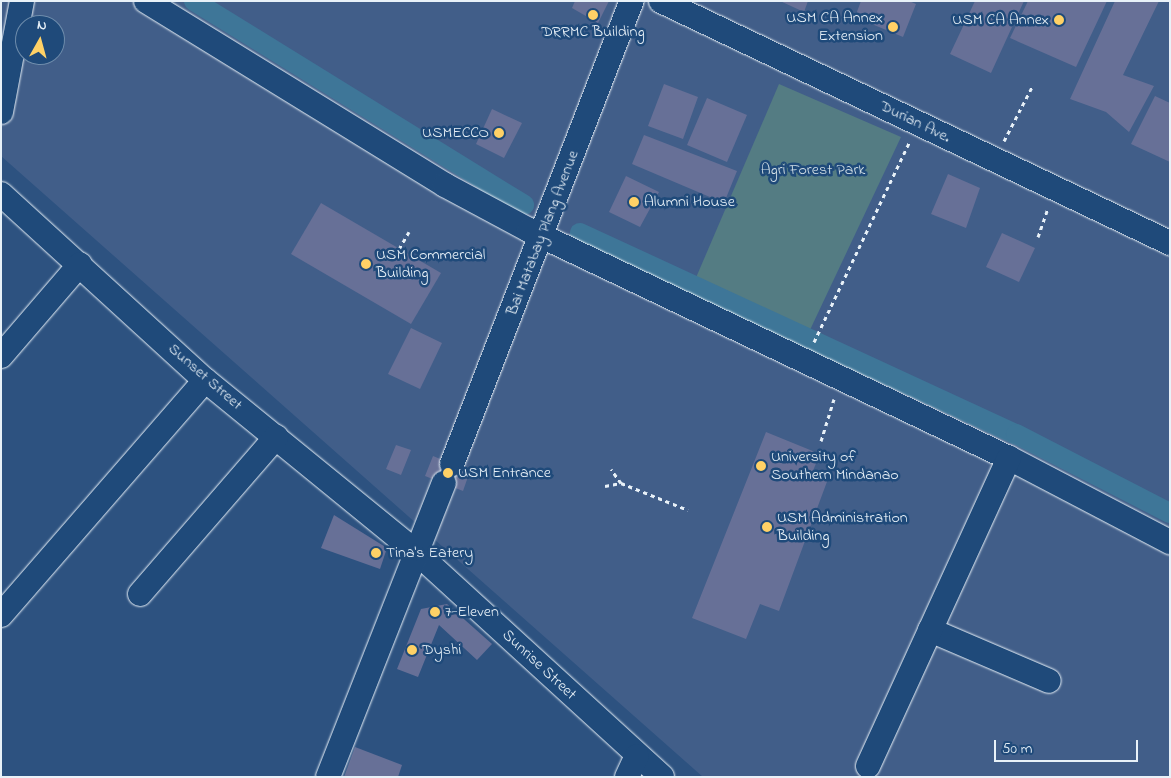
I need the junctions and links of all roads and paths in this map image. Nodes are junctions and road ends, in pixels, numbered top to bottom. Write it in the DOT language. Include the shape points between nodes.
graph roads {
  1 [pos="22,1"];
  2 [pos="146,1"];
  3 [pos="632,1"];
  4 [pos="661,1"];
  5 [pos="1033,84"];
  6 [pos="1,112"];
  7 [pos="918,124"];
  8 [pos="994,160"];
  9 [pos="1056,189"];
  10 [pos="1,194"];
  11 [pos="409,232"];
  12 [pos="542,237"];
  13 [pos="1038,237"];
  14 [pos="1170,243"];
  15 [pos="399,249"];
  16 [pos="80,264"];
  17 [pos="819,332"];
  18 [pos="1,356"];
  19 [pos="205,380"];
  20 [pos="276,438"];
  21 [pos="1009,458"];
  22 [pos="612,469"];
  23 [pos="621,483"];
  24 [pos="604,486"];
  25 [pos="688,510"];
  26 [pos="1170,542"];
  27 [pos="416,552"];
  28 [pos="140,594"];
  29 [pos="1,615"];
  30 [pos="930,630"];
  31 [pos="1049,682"];
  32 [pos="637,756"];
  33 [pos="868,766"];
  34 [pos="328,777"];
  35 [pos="627,777"];
  36 [pos="662,777"];
  1 -- 6 [label="street"];
  2 -- 12 [label="street" via="445,185"];
  3 -- 12 [label="street, Bai Matabay Plang Avenue"];
  4 -- 7 [label="street, Durian Ave."];
  5 -- 8 [label="path"];
  7 -- 8 [label="street, Durian Ave."];
  7 -- 17 [label="path"];
  8 -- 9 [label="street, Durian Ave."];
  9 -- 13 [label="path"];
  9 -- 14 [label="street, Durian Ave."];
  10 -- 16 [label="street, Sunset Street"];
  11 -- 15 [label="path"];
  12 -- 21 [label="street"];
  12 -- 27 [label="street, Bai Matabay Plang Avenue"];
  16 -- 18 [label="street"];
  16 -- 19 [label="street, Sunset Street"];
  19 -- 20 [label="street, Sunset Street"];
  19 -- 29 [label="street"];
  20 -- 27 [label="street, Sunset Street"];
  20 -- 28 [label="street"];
  21 -- 26 [label="street"];
  21 -- 30 [label="street"];
  22 -- 23 [label="path"];
  23 -- 24 [label="path"];
  23 -- 25 [label="path"];
  27 -- 32 [label="street, Sunrise Street"];
  27 -- 34 [label="street, Bai Matabay Plang Avenue"];
  30 -- 31 [label="street"];
  30 -- 33 [label="street"];
  32 -- 35 [label="street"];
  32 -- 36 [label="street, Sunrise Street"];
}
